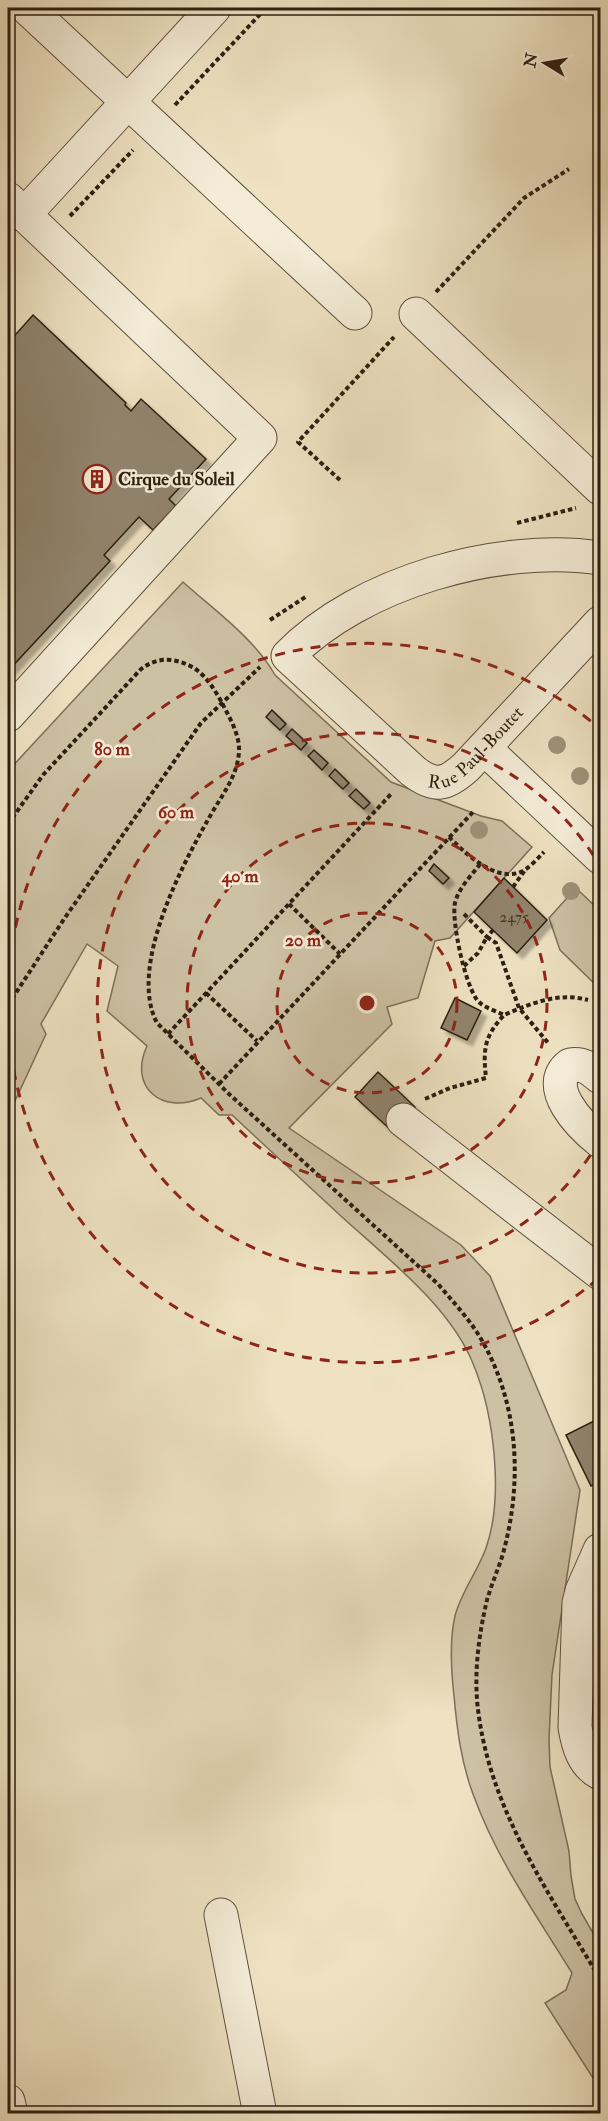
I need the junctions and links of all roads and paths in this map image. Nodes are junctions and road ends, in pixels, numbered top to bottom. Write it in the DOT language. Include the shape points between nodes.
graph roads {
  1 [pos="27,8"];
  2 [pos="214,8"];
  3 [pos="128,102"];
  4 [pos="568,169"];
  5 [pos="600,188"];
  6 [pos="595,194"];
  7 [pos="16,207"];
  8 [pos="356,313"];
  9 [pos="416,314"];
  10 [pos="340,480"];
  11 [pos="593,496"];
  12 [pos="515,524"];
  13 [pos="600,558"];
  14 [pos="600,623"];
  15 [pos="276,660"];
  16 [pos="221,702"];
  17 [pos="8,715"];
  18 [pos="484,748"];
  19 [pos="396,789"];
  20 [pos="473,812"];
  21 [pos="8,824"];
  22 [pos="449,837"];
  23 [pos="544,852"];
  24 [pos="600,857"];
  25 [pos="480,864"];
  26 [pos="525,870"];
  27 [pos="513,886"];
  28 [pos="289,904"];
  29 [pos="464,914"];
  30 [pos="493,930"];
  31 [pos="487,937"];
  32 [pos="339,954"];
  33 [pos="464,966"];
  34 [pos="206,993"];
  35 [pos="588,1000"];
  36 [pos="8,1005"];
  37 [pos="519,1008"];
  38 [pos="504,1015"];
  39 [pos="168,1034"];
  40 [pos="257,1041"];
  41 [pos="570,1065"];
  42 [pos="600,1077"];
  43 [pos="219,1084"];
  44 [pos="432,1094"];
  45 [pos="403,1120"];
  46 [pos="600,1141"];
  47 [pos="600,1273"];
  48 [pos="600,1550"];
  49 [pos="600,1773"];
  50 [pos="220,1915"];
  51 [pos="600,1979"];
  52 [pos="8,2101"];
  53 [pos="11,2114"];
  54 [pos="260,2114"];
  1 -- 3 [label="street"];
  2 -- 3 [label="street"];
  3 -- 7 [label="street"];
  3 -- 8 [label="street"];
  4 -- 9 [label="path" via="524,198"];
  5 -- 6 [label="path"];
  7 -- 17 [label="street" via="260,438"];
  9 -- 10 [label="path" via="298,442"];
  9 -- 11 [label="street"];
  11 -- 12 [label="path" via="577,508"];
  13 -- 15 [label="street" via="540,555 438,573 351,608"];
  14 -- 18 [label="street, Rue Paul-Boutet"];
  15 -- 16 [label="path"];
  15 -- 18 [label="street, Rue Paul-Boutet" via="423,779 443,783 451,780"];
  16 -- 21 [label="path" via="194,667 165,659 149,663 44,775"];
  16 -- 36 [label="path" via="201,723"];
  16 -- 39 [label="path" via="238,738 236,768 174,886 151,956 150,1011"];
  18 -- 24 [label="street"];
  19 -- 28 [label="path"];
  20 -- 22 [label="path"];
  22 -- 25 [label="path"];
  22 -- 32 [label="path"];
  23 -- 26 [label="path"];
  25 -- 26 [label="path" via="517,874"];
  25 -- 33 [label="path" via="455,903 455,930"];
  26 -- 27 [label="path"];
  28 -- 32 [label="path"];
  28 -- 34 [label="path"];
  29 -- 31 [label="path"];
  30 -- 31 [label="path"];
  31 -- 33 [label="path"];
  31 -- 37 [label="path" via="496,943"];
  32 -- 40 [label="path"];
  33 -- 38 [label="path" via="480,1004"];
  34 -- 39 [label="path"];
  34 -- 40 [label="path"];
  35 -- 37 [label="path" via="559,996"];
  37 -- 38 [label="path"];
  37 -- 41 [label="path"];
  38 -- 44 [label="path" via="485,1042 486,1078"];
  39 -- 43 [label="path"];
  40 -- 43 [label="path"];
  41 -- 42 [label="street" via="586,1066"];
  41 -- 46 [label="street" via="561,1074 563,1098 571,1113"];
  43 -- 51 [label="path" via="438,1284 485,1346 512,1422 515,1481 510,1523 480,1636 478,1716 496,1788 508,1817"];
  45 -- 47 [label="street"];
  48 -- 49 [label="street" via="579,1603 575,1727 582,1754"];
  50 -- 54 [label="street"];
  52 -- 53 [label="street"];
}
